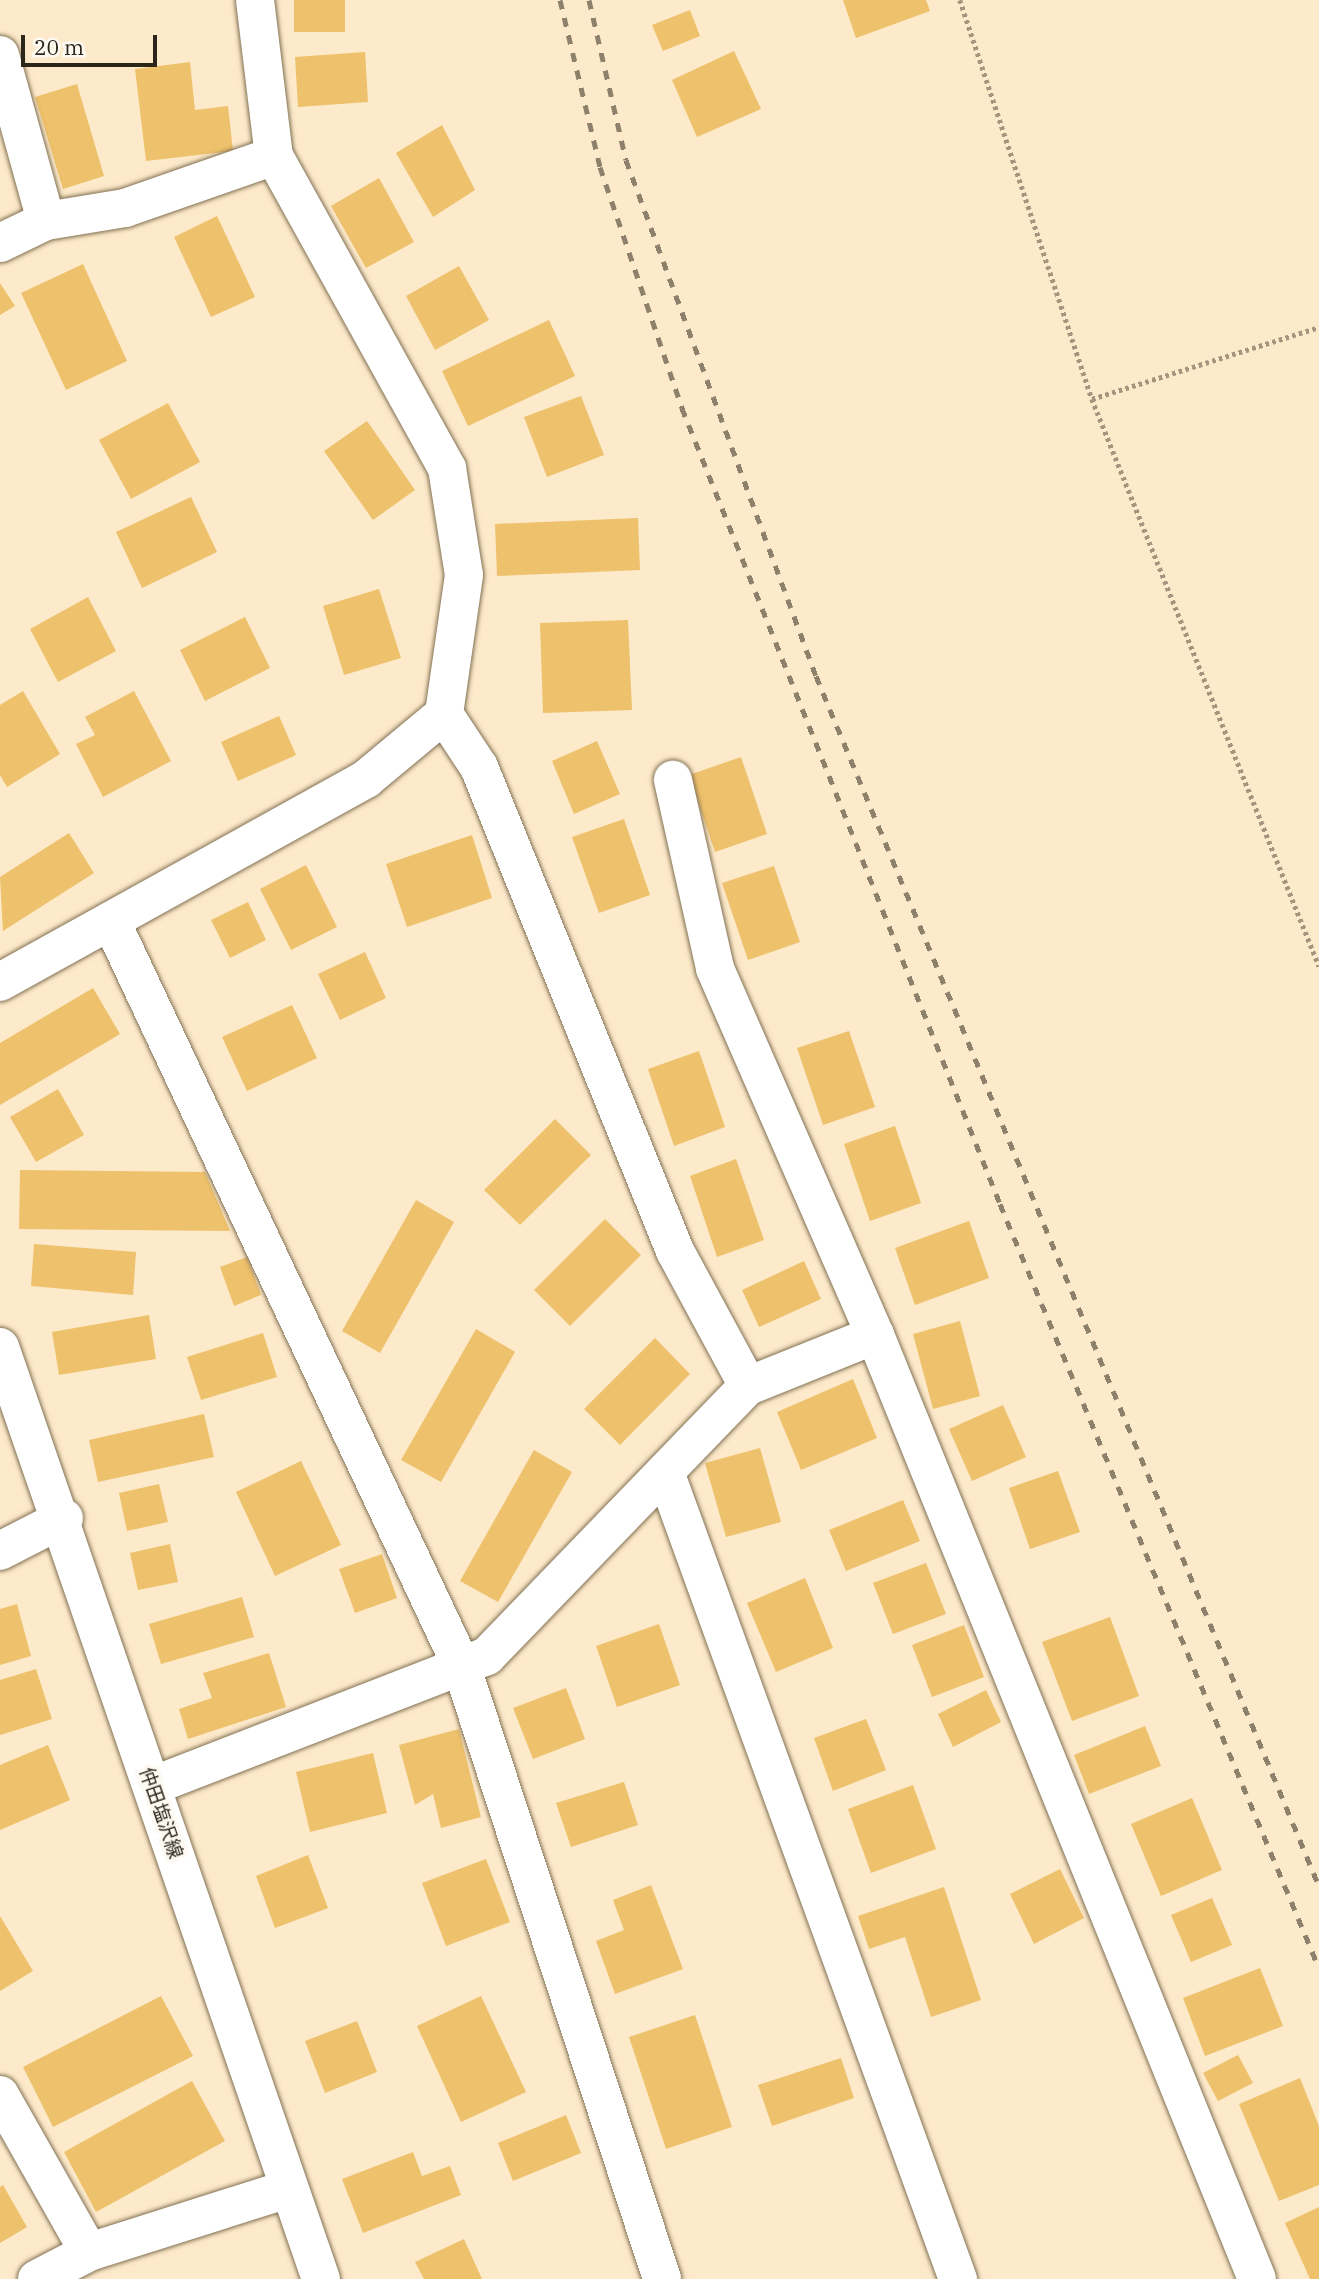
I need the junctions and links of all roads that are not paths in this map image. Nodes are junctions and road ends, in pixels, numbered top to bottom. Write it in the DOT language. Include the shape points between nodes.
graph roads {
  1 [pos="255,0"];
  2 [pos="0,55"];
  3 [pos="274,156"];
  4 [pos="46,221"];
  5 [pos="0,243"];
  6 [pos="444,714"];
  7 [pos="673,780"];
  8 [pos="111,921"];
  9 [pos="0,982"];
  10 [pos="875,1335"];
  11 [pos="0,1347"];
  12 [pos="748,1386"];
  13 [pos="665,1472"];
  14 [pos="64,1518"];
  15 [pos="0,1550"];
  16 [pos="461,1665"];
  17 [pos="152,1786"];
  18 [pos="0,2095"];
  19 [pos="288,2189"];
  20 [pos="89,2252"];
  21 [pos="37,2279"];
  22 [pos="321,2279"];
  23 [pos="662,2279"];
  24 [pos="958,2279"];
  25 [pos="1257,2279"];
  1 -- 3 [label="street"];
  2 -- 4 [label="street"];
  3 -- 4 [label="street" via="125,208"];
  3 -- 6 [label="street" via="447,468 464,575"];
  4 -- 5 [label="street"];
  6 -- 8 [label="street" via="366,779"];
  6 -- 12 [label="street" via="479,767 675,1251"];
  7 -- 10 [label="street" via="715,968"];
  8 -- 9 [label="street"];
  8 -- 16 [label="street"];
  10 -- 12 [label="street"];
  10 -- 25 [label="street"];
  11 -- 14 [label="street, 仲田塩沢線"];
  12 -- 13 [label="street"];
  13 -- 16 [label="street" via="487,1656"];
  13 -- 24 [label="street"];
  14 -- 15 [label="street"];
  14 -- 17 [label="street, 仲田塩沢線"];
  16 -- 17 [label="street"];
  16 -- 23 [label="street"];
  17 -- 19 [label="street, 仲田塩沢線"];
  18 -- 20 [label="street"];
  19 -- 20 [label="street"];
  19 -- 22 [label="street, 仲田塩沢線"];
  20 -- 21 [label="street"];
}
